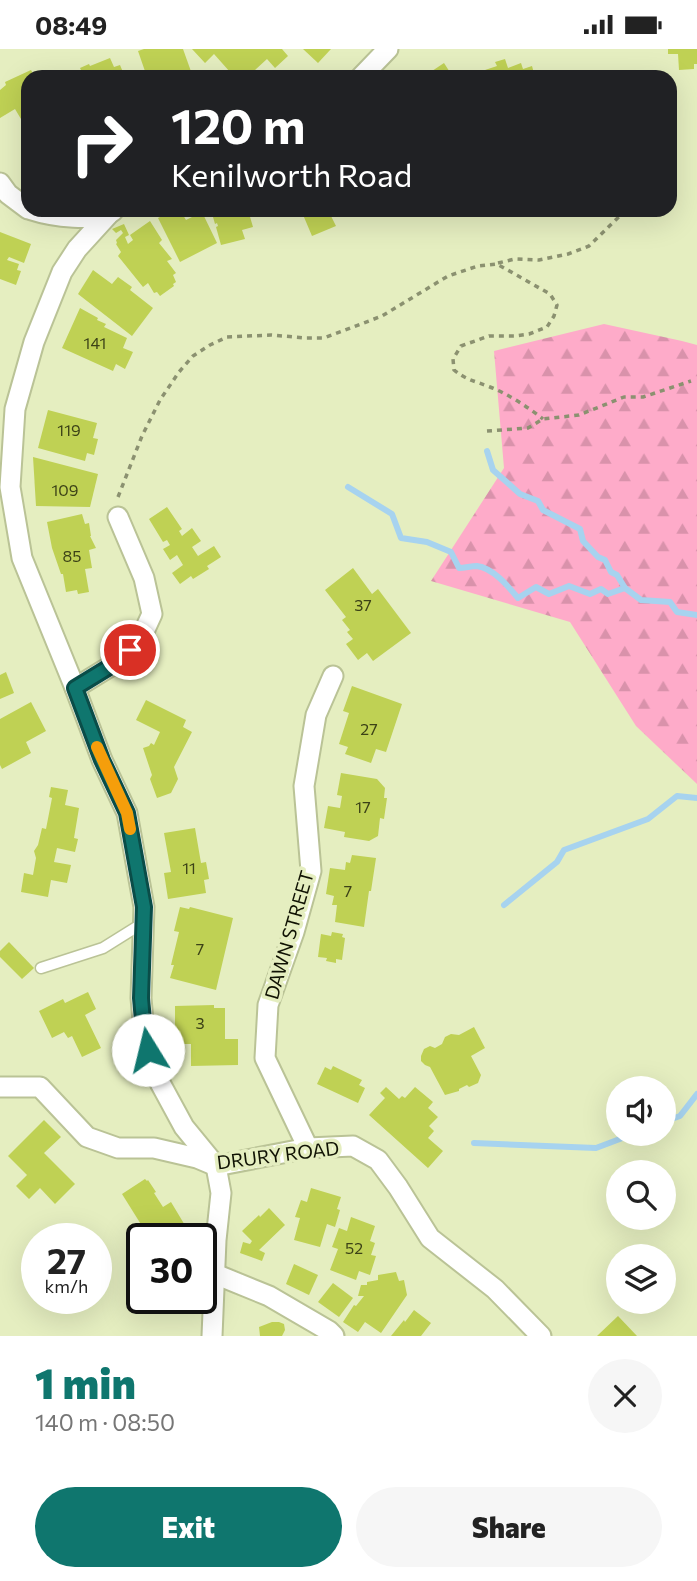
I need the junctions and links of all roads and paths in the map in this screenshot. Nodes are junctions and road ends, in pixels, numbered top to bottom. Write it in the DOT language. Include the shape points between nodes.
graph roads {
  1 [pos="388,49"];
  2 [pos="368,70"];
  3 [pos="0,183"];
  4 [pos="21,203"];
  5 [pos="107,217"];
  6 [pos="619,217"];
  7 [pos="497,264"];
  8 [pos="691,381"];
  9 [pos="543,419"];
  10 [pos="487,431"];
  11 [pos="118,517"];
  12 [pos="333,676"];
  13 [pos="75,688"];
  14 [pos="144,923"];
  15 [pos="41,968"];
  16 [pos="0,1087"];
  17 [pos="307,1148"];
  18 [pos="216,1166"];
  19 [pos="217,1248"];
  20 [pos="217,1276"];
  21 [pos="213,1314"];
  22 [pos="212,1336"];
  23 [pos="334,1336"];
  24 [pos="541,1336"];
  1 -- 2 [label="street"];
  3 -- 4 [label="street"];
  5 -- 13 [label="street" via="62,272 34,342 15,409 9,487 22,558"];
  6 -- 7 [label="path" via="589,246 539,260"];
  7 -- 9 [label="path" via="550,294 556,305 554,316 547,327 529,334 489,336 461,346 453,359 454,370"];
  7 -- 11 [label="path" via="448,276 382,316 324,338 227,337 193,356 160,400 142,436 118,497"];
  8 -- 9 [label="path" via="643,397 624,397 579,415"];
  9 -- 10 [label="path" via="528,428"];
  11 -- 13 [label="street" via="144,578 152,614 141,638 119,661"];
  12 -- 17 [label="street, DAWN STREET" via="316,715 304,786 311,871 268,1005 265,1058"];
  13 -- 14 [label="street" via="127,813"];
  14 -- 15 [label="lane" via="103,948"];
  14 -- 18 [label="street" via="141,998 152,1068 184,1126"];
  16 -- 18 [label="street, DRURY ROAD" via="40,1087 87,1137 118,1148 154,1148"];
  17 -- 18 [label="street, DRURY ROAD"];
  17 -- 24 [label="street, DRURY ROAD" via="353,1146 378,1160 430,1238 495,1289"];
  18 -- 19 [label="street" via="221,1193"];
  20 -- 23 [label="street" via="269,1296"];
  21 -- 22 [label="street"];
}
